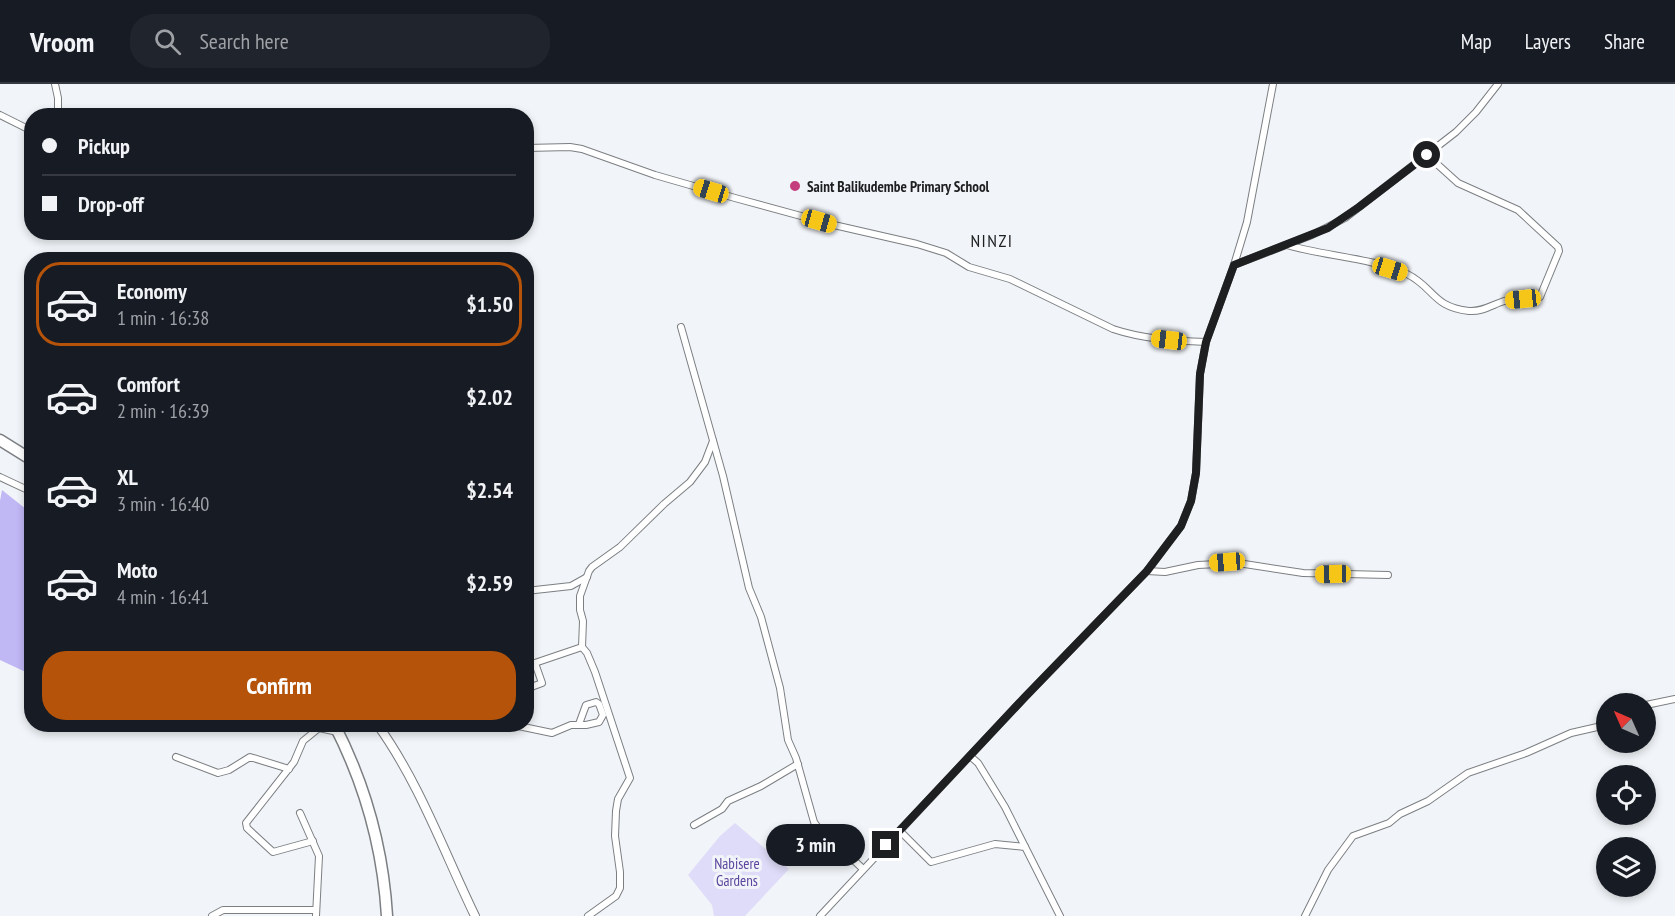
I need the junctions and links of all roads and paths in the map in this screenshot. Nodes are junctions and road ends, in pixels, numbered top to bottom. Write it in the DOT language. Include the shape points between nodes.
graph roads {
  1 [pos="56,84"];
  2 [pos="1273,84"];
  3 [pos="1498,84"];
  4 [pos="58,108"];
  5 [pos="0,115"];
  6 [pos="24,127"];
  7 [pos="534,148"];
  8 [pos="1427,155"];
  9 [pos="1287,245"];
  10 [pos="1234,265"];
  11 [pos="681,327"];
  12 [pos="1206,342"];
  13 [pos="0,440"];
  14 [pos="713,440"];
  15 [pos="24,455"];
  16 [pos="0,477"];
  17 [pos="24,488"];
  18 [pos="1147,571"];
  19 [pos="1388,575"];
  20 [pos="588,577"];
  21 [pos="534,590"];
  22 [pos="582,647"];
  23 [pos="535,663"];
  24 [pos="534,686"];
  25 [pos="1675,699"];
  26 [pos="1656,703"];
  27 [pos="579,724"];
  28 [pos="1596,727"];
  29 [pos="534,729"];
  30 [pos="313,732"];
  31 [pos="338,732"];
  32 [pos="382,732"];
  33 [pos="970,756"];
  34 [pos="176,757"];
  35 [pos="798,764"];
  36 [pos="289,769"];
  37 [pos="300,813"];
  38 [pos="694,825"];
  39 [pos="900,831"];
  40 [pos="313,841"];
  41 [pos="1025,848"];
  42 [pos="863,869"];
  43 [pos="316,913"];
  44 [pos="212,916"];
  45 [pos="387,916"];
  46 [pos="475,916"];
  47 [pos="588,916"];
  48 [pos="820,916"];
  49 [pos="1060,916"];
  50 [pos="1305,916"];
  1 -- 4 [label="street"];
  2 -- 10 [label="street" via="1247,222"];
  3 -- 8 [label="street" via="1466,123"];
  5 -- 6 [label="street"];
  7 -- 12 [label="street" via="582,149 735,198 946,253 969,267 1010,279 1129,334"];
  8 -- 9 [label="street" via="1345,218"];
  8 -- 9 [label="street" via="1458,183 1518,210 1558,247 1540,297 1505,301 1471,311 1456,308 1436,300 1407,274"];
  9 -- 10 [label="street"];
  10 -- 12 [label="street"];
  11 -- 14 [label="street"];
  12 -- 18 [label="street" via="1191,501 1173,538"];
  13 -- 15 [label="highway"];
  14 -- 20 [label="street" via="705,462 690,482 620,547 592,567"];
  14 -- 35 [label="street" via="749,588 780,688 788,740"];
  16 -- 17 [label="street"];
  18 -- 19 [label="street" via="1238,562 1303,573"];
  18 -- 33 [label="street"];
  20 -- 21 [label="street" via="572,586"];
  20 -- 22 [label="street" via="580,596"];
  22 -- 23 [label="street"];
  22 -- 47 [label="street" via="595,672 630,778 616,811 620,888 616,896"];
  23 -- 24 [label="street" via="542,683"];
  25 -- 26 [label="street"];
  27 -- 29 [label="street" via="552,733"];
  28 -- 50 [label="street" via="1571,733 1468,773 1389,823 1353,836 1328,870"];
  30 -- 36 [label="street" via="303,741"];
  31 -- 45 [label="highway" via="358,775 377,839"];
  32 -- 46 [label="street" via="413,783"];
  33 -- 39 [label="street"];
  33 -- 41 [label="street" via="1000,799"];
  34 -- 36 [label="street" via="218,773 250,757"];
  35 -- 38 [label="street" via="728,801 722,809"];
  35 -- 42 [label="street" via="813,822"];
  36 -- 40 [label="street" via="246,825 273,852"];
  37 -- 40 [label="street"];
  39 -- 41 [label="street" via="931,862 995,844"];
  39 -- 42 [label="street"];
  40 -- 43 [label="street" via="319,856"];
  41 -- 49 [label="street"];
  42 -- 48 [label="street"];
  43 -- 44 [label="street" via="223,910"];
}
